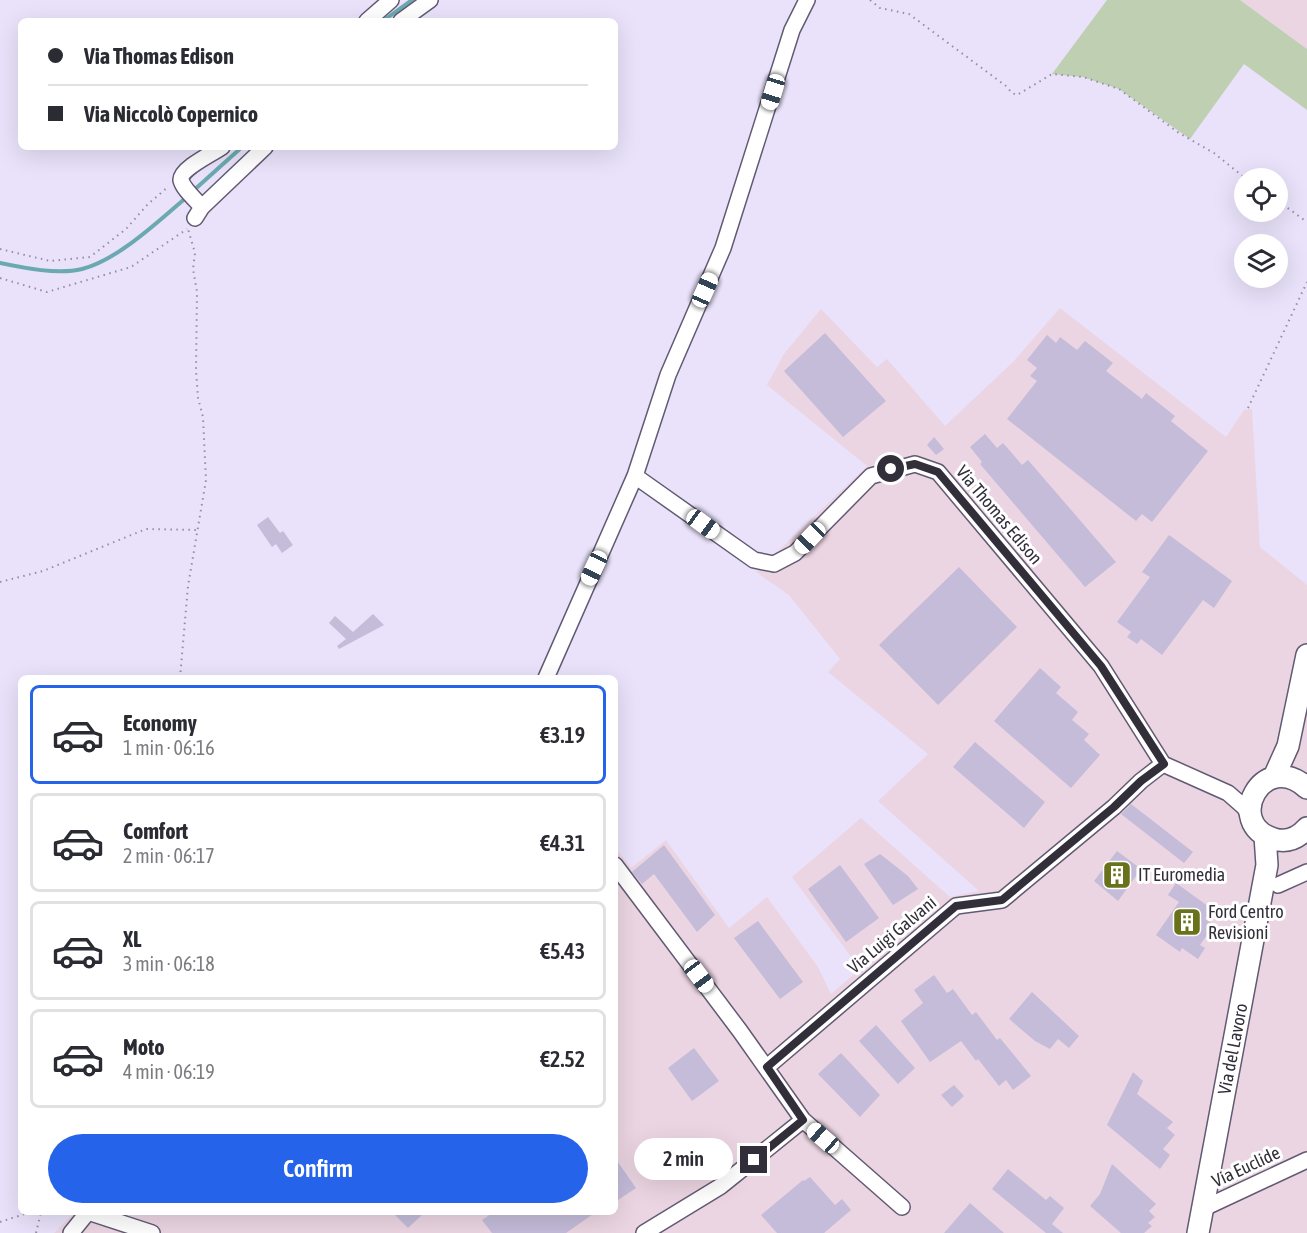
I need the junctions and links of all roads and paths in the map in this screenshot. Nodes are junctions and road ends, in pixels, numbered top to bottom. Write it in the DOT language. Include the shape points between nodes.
graph roads {
  1 [pos="391,0"];
  2 [pos="430,0"];
  3 [pos="807,0"];
  4 [pos="870,0"];
  5 [pos="370,18"];
  6 [pos="405,18"];
  7 [pos="218,150"];
  8 [pos="262,150"];
  9 [pos="1234,169"];
  10 [pos="183,184"];
  11 [pos="1288,208"];
  12 [pos="196,214"];
  13 [pos="1307,222"];
  14 [pos="0,249"];
  15 [pos="0,278"];
  16 [pos="1307,282"];
  17 [pos="1248,408"];
  18 [pos="635,476"];
  19 [pos="197,530"];
  20 [pos="0,582"];
  21 [pos="1307,655"];
  22 [pos="180,675"];
  23 [pos="547,675"];
  24 [pos="1288,746"];
  25 [pos="1164,764"];
  26 [pos="1274,777"];
  27 [pos="1303,784"];
  28 [pos="1254,791"];
  29 [pos="1228,793"];
  30 [pos="1250,816"];
  31 [pos="1293,835"];
  32 [pos="618,869"];
  33 [pos="1307,873"];
  34 [pos="1278,885"];
  35 [pos="767,1067"];
  36 [pos="803,1120"];
  37 [pos="1307,1160"];
  38 [pos="902,1208"];
  39 [pos="1203,1209"];
  40 [pos="22,1215"];
  41 [pos="40,1215"];
  42 [pos="86,1215"];
  43 [pos="97,1215"];
  44 [pos="0,1222"];
  45 [pos="36,1233"];
  46 [pos="71,1233"];
  47 [pos="152,1233"];
  48 [pos="644,1233"];
  49 [pos="1198,1233"];
  1 -- 5 [label="street"];
  2 -- 6 [label="street"];
  3 -- 18 [label="street" via="792,30 723,248 668,375"];
  4 -- 9 [label="path" via="880,8 909,14 1012,93 1017,94 1052,74 1083,77 1119,88"];
  7 -- 10 [label="street" via="188,167 182,174"];
  8 -- 12 [label="street"];
  10 -- 12 [label="street"];
  10 -- 14 [label="path" via="168,188 90,257 50,261"];
  11 -- 13 [label="path"];
  12 -- 15 [label="path" via="131,267 47,292"];
  12 -- 19 [label="path" via="196,371 206,448 206,480"];
  16 -- 17 [label="path"];
  18 -- 23 [label="street"];
  18 -- 25 [label="street, Via Thomas Edison" via="754,560 774,564 795,553 871,476 915,464 938,472 1101,666"];
  19 -- 20 [label="path" via="146,529 43,571"];
  19 -- 22 [label="path"];
  21 -- 24 [label="main road"];
  24 -- 26 [label="main road"];
  24 -- 27 [label="main road"];
  25 -- 29 [label="street"];
  25 -- 35 [label="street, Via Luigi Galvani" via="1002,900 956,906"];
  26 -- 27 [label="main road" via="1287,776"];
  26 -- 28 [label="main road"];
  28 -- 29 [label="street"];
  28 -- 30 [label="main road"];
  29 -- 30 [label="street"];
  30 -- 31 [label="main road" via="1256,828"];
  31 -- 39 [label="main road, Via del Lavoro" via="1267,865"];
  32 -- 35 [label="street"];
  33 -- 34 [label="street"];
  35 -- 36 [label="street"];
  36 -- 38 [label="street"];
  36 -- 48 [label="street" via="721,1186"];
  37 -- 39 [label="street, Via Euclide"];
  39 -- 49 [label="main road, Via del Lavoro"];
  40 -- 44 [label="path"];
  41 -- 45 [label="path"];
  42 -- 46 [label="street"];
  43 -- 47 [label="street"];
}
